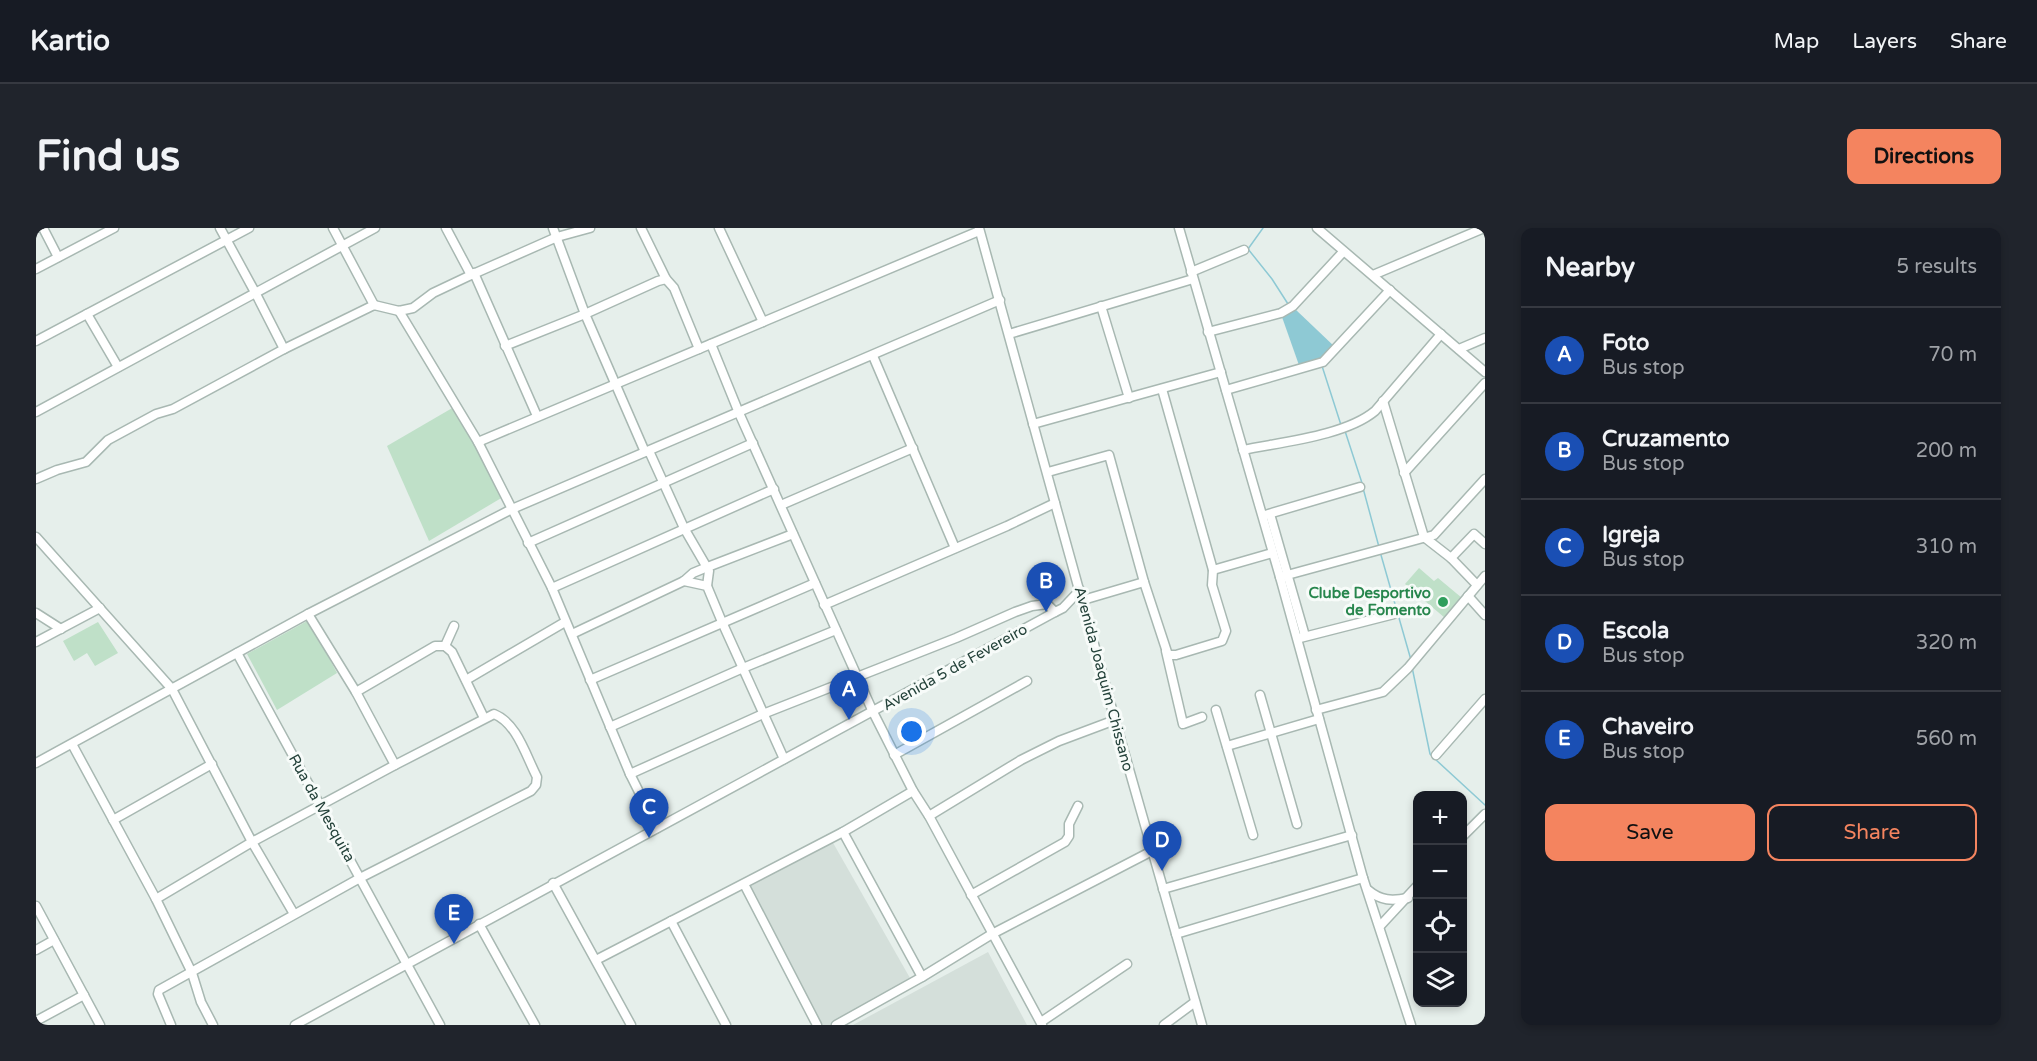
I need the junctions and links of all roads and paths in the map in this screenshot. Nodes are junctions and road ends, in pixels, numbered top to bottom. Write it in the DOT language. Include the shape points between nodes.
graph roads {
  1 [pos="43,228"];
  2 [pos="114,228"];
  3 [pos="220,228"];
  4 [pos="249,228"];
  5 [pos="333,228"];
  6 [pos="375,228"];
  7 [pos="446,228"];
  8 [pos="552,228"];
  9 [pos="590,228"];
  10 [pos="640,228"];
  11 [pos="719,228"];
  12 [pos="1179,228"];
  13 [pos="1317,228"];
  14 [pos="1484,228"];
  15 [pos="979,229"];
  16 [pos="557,237"];
  17 [pos="226,240"];
  18 [pos="343,246"];
  19 [pos="1244,250"];
  20 [pos="1343,252"];
  21 [pos="58,257"];
  22 [pos="36,269"];
  23 [pos="472,274"];
  24 [pos="1373,275"];
  25 [pos="1192,276"];
  26 [pos="666,279"];
  27 [pos="1390,290"];
  28 [pos="256,294"];
  29 [pos="1000,300"];
  30 [pos="374,305"];
  31 [pos="1101,306"];
  32 [pos="399,311"];
  33 [pos="87,314"];
  34 [pos="585,314"];
  35 [pos="762,322"];
  36 [pos="1208,332"];
  37 [pos="1009,334"];
  38 [pos="1441,334"];
  39 [pos="1485,339"];
  40 [pos="36,341"];
  41 [pos="711,344"];
  42 [pos="505,346"];
  43 [pos="284,349"];
  44 [pos="699,349"];
  45 [pos="1459,349"];
  46 [pos="873,356"];
  47 [pos="118,367"];
  48 [pos="1221,372"];
  49 [pos="1485,372"];
  50 [pos="615,382"];
  51 [pos="1485,383"];
  52 [pos="1162,389"];
  53 [pos="1226,390"];
  54 [pos="1129,398"];
  55 [pos="1383,401"];
  56 [pos="36,412"];
  57 [pos="739,413"];
  58 [pos="537,416"];
  59 [pos="1034,424"];
  60 [pos="478,442"];
  61 [pos="753,443"];
  62 [pos="913,448"];
  63 [pos="1243,450"];
  64 [pos="647,451"];
  65 [pos="1048,472"];
  66 [pos="1404,473"];
  67 [pos="36,479"];
  68 [pos="1485,479"];
  69 [pos="662,482"];
  70 [pos="1360,487"];
  71 [pos="774,489"];
  72 [pos="1055,503"];
  73 [pos="781,505"];
  74 [pos="512,509"];
  75 [pos="1265,515"];
  76 [pos="684,528"];
  77 [pos="793,534"];
  78 [pos="36,537"];
  79 [pos="1424,537"];
  80 [pos="528,543"];
  81 [pos="1485,544"];
  82 [pos="955,548"];
  83 [pos="1272,553"];
  84 [pos="1451,558"];
  85 [pos="705,568"];
  86 [pos="1213,570"];
  87 [pos="1284,576"];
  88 [pos="1485,576"];
  89 [pos="684,581"];
  90 [pos="1144,582"];
  91 [pos="814,583"];
  92 [pos="1477,585"];
  93 [pos="707,586"];
  94 [pos="552,588"];
  95 [pos="1080,590"];
  96 [pos="1468,596"];
  97 [pos="825,605"];
  98 [pos="1084,605"];
  99 [pos="100,608"];
  100 [pos="1056,611"];
  101 [pos="36,613"];
  102 [pos="308,614"];
  103 [pos="1394,614"];
  104 [pos="1485,615"];
  105 [pos="565,622"];
  106 [pos="722,622"];
  107 [pos="454,627"];
  108 [pos="61,629"];
  109 [pos="836,630"];
  110 [pos="1226,631"];
  111 [pos="572,634"];
  112 [pos="1301,638"];
  113 [pos="36,642"];
  114 [pos="445,646"];
  115 [pos="1165,648"];
  116 [pos="237,653"];
  117 [pos="1168,662"];
  118 [pos="743,668"];
  119 [pos="857,676"];
  120 [pos="466,680"];
  121 [pos="590,680"];
  122 [pos="1027,681"];
  123 [pos="172,689"];
  124 [pos="356,692"];
  125 [pos="1260,695"];
  126 [pos="1485,699"];
  127 [pos="1216,710"];
  128 [pos="1317,710"];
  129 [pos="873,712"];
  130 [pos="763,714"];
  131 [pos="1202,717"];
  132 [pos="484,718"];
  133 [pos="1319,719"];
  134 [pos="1115,720"];
  135 [pos="610,727"];
  136 [pos="1271,734"];
  137 [pos="72,744"];
  138 [pos="1227,746"];
  139 [pos="894,754"];
  140 [pos="1436,755"];
  141 [pos="784,759"];
  142 [pos="36,763"];
  143 [pos="212,764"];
  144 [pos="395,765"];
  145 [pos="630,774"];
  146 [pos="913,791"];
  147 [pos="321,806"];
  148 [pos="1078,806"];
  149 [pos="1485,814"];
  150 [pos="929,816"];
  151 [pos="113,820"];
  152 [pos="1297,824"];
  153 [pos="657,828"];
  154 [pos="843,832"];
  155 [pos="1467,832"];
  156 [pos="1253,835"];
  157 [pos="1352,836"];
  158 [pos="252,842"];
  159 [pos="1152,851"];
  160 [pos="360,878"];
  161 [pos="1364,878"];
  162 [pos="554,884"];
  163 [pos="744,884"];
  164 [pos="1163,889"];
  165 [pos="1367,890"];
  166 [pos="1413,892"];
  167 [pos="971,895"];
  168 [pos="1408,898"];
  169 [pos="156,899"];
  170 [pos="36,906"];
  171 [pos="294,914"];
  172 [pos="671,921"];
  173 [pos="479,924"];
  174 [pos="1380,926"];
  175 [pos="992,934"];
  176 [pos="1176,934"];
  177 [pos="54,940"];
  178 [pos="36,950"];
  179 [pos="596,960"];
  180 [pos="407,963"];
  181 [pos="1127,964"];
  182 [pos="192,973"];
  183 [pos="922,977"];
  184 [pos="84,995"];
  185 [pos="1195,1002"];
  186 [pos="36,1021"];
  187 [pos="1042,1023"];
  188 [pos="100,1025"];
  189 [pos="171,1025"];
  190 [pos="213,1025"];
  191 [pos="295,1025"];
  192 [pos="440,1025"];
  193 [pos="535,1025"];
  194 [pos="631,1025"];
  195 [pos="726,1025"];
  196 [pos="817,1025"];
  197 [pos="836,1025"];
  198 [pos="1164,1025"];
  199 [pos="1202,1025"];
  200 [pos="1411,1025"];
  1 -- 21 [label="street"];
  2 -- 21 [label="street"];
  3 -- 17 [label="street"];
  4 -- 17 [label="street"];
  5 -- 18 [label="street"];
  6 -- 18 [label="street"];
  7 -- 23 [label="street"];
  8 -- 16 [label="street"];
  9 -- 16 [label="street"];
  10 -- 26 [label="street"];
  11 -- 35 [label="street"];
  12 -- 25 [label="street"];
  13 -- 20 [label="street"];
  14 -- 24 [label="street"];
  15 -- 29 [label="street, Avenida Joaquim Chissano"];
  15 -- 35 [label="street"];
  16 -- 23 [label="street"];
  16 -- 34 [label="street"];
  17 -- 28 [label="street"];
  17 -- 33 [label="street"];
  18 -- 28 [label="street"];
  18 -- 30 [label="street"];
  19 -- 25 [label="street"];
  20 -- 24 [label="street"];
  20 -- 36 [label="street" via="1293,306 1281,313"];
  21 -- 22 [label="street"];
  23 -- 32 [label="street" via="433,293 413,309"];
  23 -- 42 [label="street"];
  24 -- 27 [label="street"];
  25 -- 31 [label="street"];
  25 -- 36 [label="street"];
  26 -- 34 [label="street"];
  26 -- 44 [label="street" via="674,288"];
  27 -- 38 [label="street"];
  27 -- 53 [label="street" via="1320,363"];
  28 -- 43 [label="street"];
  28 -- 47 [label="street"];
  29 -- 37 [label="street, Avenida Joaquim Chissano"];
  29 -- 46 [label="street"];
  30 -- 32 [label="street"];
  30 -- 43 [label="street"];
  31 -- 37 [label="street"];
  31 -- 54 [label="street"];
  32 -- 60 [label="street"];
  33 -- 40 [label="street"];
  33 -- 47 [label="street"];
  34 -- 42 [label="street"];
  34 -- 50 [label="street"];
  35 -- 41 [label="street"];
  36 -- 48 [label="street"];
  37 -- 59 [label="street, Avenida Joaquim Chissano"];
  38 -- 45 [label="street"];
  38 -- 55 [label="street"];
  39 -- 45 [label="street"];
  41 -- 44 [label="street"];
  41 -- 57 [label="street"];
  42 -- 58 [label="street"];
  43 -- 67 [label="street" via="108,440 86,462"];
  44 -- 50 [label="street"];
  45 -- 49 [label="street"];
  46 -- 57 [label="street"];
  46 -- 62 [label="street"];
  47 -- 56 [label="street"];
  48 -- 52 [label="street"];
  48 -- 53 [label="street"];
  50 -- 58 [label="street"];
  50 -- 64 [label="street"];
  51 -- 66 [label="street"];
  52 -- 54 [label="street"];
  52 -- 86 [label="street"];
  53 -- 63 [label="street"];
  54 -- 59 [label="street"];
  55 -- 63 [label="street" via="1367,417 1344,428"];
  55 -- 66 [label="street"];
  57 -- 61 [label="street"];
  57 -- 64 [label="street"];
  58 -- 60 [label="street"];
  59 -- 65 [label="street, Avenida Joaquim Chissano"];
  60 -- 74 [label="street"];
  61 -- 69 [label="street"];
  61 -- 71 [label="street"];
  62 -- 73 [label="street"];
  62 -- 82 [label="street"];
  63 -- 75 [label="street"];
  64 -- 69 [label="street"];
  64 -- 74 [label="street"];
  65 -- 72 [label="street, Avenida Joaquim Chissano"];
  65 -- 90 [label="street" via="1109,455"];
  66 -- 79 [label="street"];
  68 -- 79 [label="street" via="1440,530"];
  69 -- 76 [label="street"];
  69 -- 80 [label="street"];
  70 -- 75 [label="street"];
  71 -- 73 [label="street"];
  71 -- 76 [label="street"];
  72 -- 82 [label="street"];
  72 -- 95 [label="street, Avenida Joaquim Chissano"];
  73 -- 77 [label="street"];
  74 -- 80 [label="street"];
  74 -- 102 [label="street"];
  75 -- 83 [label="street"];
  75 -- 87 [label="street"];
  76 -- 85 [label="street"];
  76 -- 94 [label="street"];
  77 -- 85 [label="street"];
  77 -- 91 [label="street"];
  78 -- 99 [label="street"];
  79 -- 84 [label="street"];
  79 -- 87 [label="street"];
  80 -- 94 [label="street"];
  81 -- 84 [label="street" via="1474,534"];
  82 -- 97 [label="street"];
  83 -- 86 [label="street"];
  83 -- 87 [label="street"];
  84 -- 92 [label="street"];
  85 -- 89 [label="street"];
  85 -- 93 [label="street" via="710,576"];
  86 -- 110 [label="street" via="1212,585"];
  87 -- 112 [label="street"];
  88 -- 92 [label="street"];
  89 -- 93 [label="street"];
  89 -- 111 [label="street"];
  90 -- 98 [label="street"];
  90 -- 115 [label="street"];
  91 -- 97 [label="street"];
  91 -- 106 [label="street"];
  92 -- 96 [label="street"];
  93 -- 106 [label="street"];
  94 -- 105 [label="street"];
  95 -- 98 [label="street, Avenida Joaquim Chissano"];
  95 -- 100 [label="street"];
  96 -- 104 [label="street"];
  96 -- 128 [label="street" via="1383,692"];
  97 -- 109 [label="street"];
  98 -- 100 [label="street"];
  98 -- 134 [label="street, Avenida Joaquim Chissano"];
  99 -- 108 [label="street"];
  99 -- 123 [label="street"];
  100 -- 119 [label="street" via="1047,604 1032,606"];
  100 -- 129 [label="street, Avenida 5 de Fevereiro"];
  101 -- 108 [label="street"];
  102 -- 116 [label="street"];
  102 -- 124 [label="street"];
  103 -- 112 [label="street"];
  105 -- 111 [label="street"];
  105 -- 120 [label="street"];
  106 -- 118 [label="street"];
  106 -- 121 [label="street"];
  107 -- 114 [label="street"];
  108 -- 113 [label="street"];
  109 -- 118 [label="street"];
  109 -- 119 [label="street"];
  110 -- 115 [label="street" via="1222,641 1176,656 1168,655"];
  110 -- 117 [label="street" via="1230,642"];
  111 -- 121 [label="street"];
  112 -- 128 [label="street"];
  114 -- 120 [label="street"];
  114 -- 124 [label="street" via="435,646"];
  115 -- 117 [label="street"];
  116 -- 123 [label="street"];
  116 -- 147 [label="street, Rua da Mesquita"];
  117 -- 131 [label="street" via="1183,724"];
  118 -- 130 [label="street"];
  118 -- 135 [label="street"];
  119 -- 129 [label="street"];
  119 -- 130 [label="street"];
  120 -- 132 [label="street"];
  121 -- 135 [label="street"];
  122 -- 139 [label="street"];
  123 -- 137 [label="street"];
  123 -- 143 [label="street"];
  124 -- 144 [label="street"];
  125 -- 136 [label="street"];
  126 -- 140 [label="street"];
  127 -- 138 [label="street"];
  128 -- 133 [label="street"];
  129 -- 139 [label="street"];
  129 -- 141 [label="street, Avenida 5 de Fevereiro"];
  130 -- 141 [label="street"];
  130 -- 145 [label="street"];
  132 -- 144 [label="street"];
  132 -- 160 [label="street" via="494,714 510,724 537,784 531,791"];
  133 -- 136 [label="street"];
  133 -- 157 [label="street"];
  134 -- 150 [label="street" via="1021,760"];
  134 -- 159 [label="street, Avenida Joaquim Chissano"];
  135 -- 145 [label="street"];
  136 -- 138 [label="street"];
  136 -- 152 [label="street"];
  137 -- 142 [label="street"];
  137 -- 151 [label="street"];
  138 -- 156 [label="street"];
  139 -- 146 [label="street"];
  141 -- 153 [label="street, Avenida 5 de Fevereiro"];
  143 -- 151 [label="street"];
  143 -- 158 [label="street"];
  144 -- 147 [label="street"];
  145 -- 153 [label="street"];
  146 -- 150 [label="street"];
  146 -- 154 [label="street"];
  147 -- 158 [label="street"];
  147 -- 160 [label="street, Rua da Mesquita"];
  148 -- 167 [label="street" via="1065,842"];
  149 -- 155 [label="street"];
  150 -- 167 [label="street"];
  151 -- 169 [label="street"];
  153 -- 162 [label="street, Avenida 5 de Fevereiro"];
  154 -- 163 [label="street"];
  154 -- 183 [label="street"];
  157 -- 161 [label="street"];
  157 -- 164 [label="street"];
  158 -- 169 [label="street"];
  158 -- 171 [label="street"];
  159 -- 164 [label="street, Avenida Joaquim Chissano"];
  159 -- 175 [label="street"];
  160 -- 171 [label="street"];
  160 -- 180 [label="street, Rua da Mesquita"];
  161 -- 165 [label="street"];
  161 -- 176 [label="street"];
  162 -- 173 [label="street, Avenida 5 de Fevereiro"];
  162 -- 179 [label="street"];
  163 -- 172 [label="street"];
  163 -- 196 [label="street"];
  164 -- 176 [label="street, Avenida Joaquim Chissano"];
  165 -- 168 [label="street" via="1386,900"];
  165 -- 174 [label="street"];
  166 -- 168 [label="street"];
  167 -- 175 [label="street"];
  168 -- 174 [label="street"];
  169 -- 182 [label="street"];
  170 -- 177 [label="street"];
  171 -- 182 [label="street"];
  172 -- 179 [label="street"];
  172 -- 195 [label="street"];
  173 -- 180 [label="street, Avenida 5 de Fevereiro"];
  173 -- 193 [label="street"];
  174 -- 200 [label="street"];
  175 -- 183 [label="street"];
  175 -- 187 [label="street"];
  176 -- 185 [label="street, Avenida Joaquim Chissano"];
  177 -- 178 [label="street"];
  177 -- 184 [label="street"];
  179 -- 194 [label="street"];
  180 -- 191 [label="street, Avenida 5 de Fevereiro"];
  180 -- 192 [label="street, Rua da Mesquita"];
  181 -- 187 [label="street"];
  182 -- 189 [label="street" via="158,992"];
  182 -- 190 [label="street"];
  183 -- 197 [label="street"];
  184 -- 186 [label="street"];
  184 -- 188 [label="street"];
  185 -- 198 [label="street"];
  185 -- 199 [label="street, Avenida Joaquim Chissano"];
}
